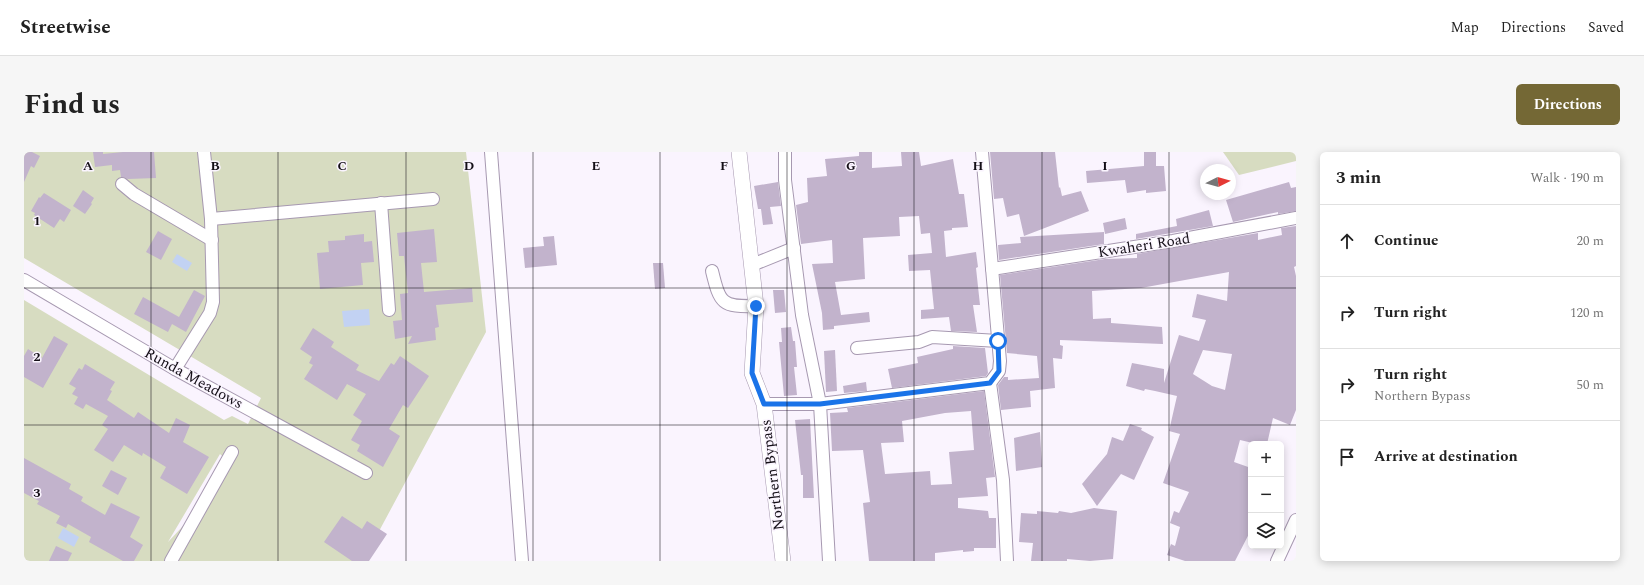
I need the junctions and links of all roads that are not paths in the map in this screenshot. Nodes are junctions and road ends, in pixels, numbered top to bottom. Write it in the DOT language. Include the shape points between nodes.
graph roads {
  1 [pos="204,152"];
  2 [pos="491,152"];
  3 [pos="739,152"];
  4 [pos="785,152"];
  5 [pos="982,152"];
  6 [pos="122,184"];
  7 [pos="433,198"];
  8 [pos="382,203"];
  9 [pos="1296,218"];
  10 [pos="211,219"];
  11 [pos="212,240"];
  12 [pos="794,248"];
  13 [pos="752,265"];
  14 [pos="992,269"];
  15 [pos="712,271"];
  16 [pos="24,280"];
  17 [pos="756,306"];
  18 [pos="389,310"];
  19 [pos="998,341"];
  20 [pos="857,348"];
  21 [pos="176,369"];
  22 [pos="990,383"];
  23 [pos="764,404"];
  24 [pos="820,404"];
  25 [pos="232,452"];
  26 [pos="366,473"];
  27 [pos="1296,520"];
  28 [pos="170,561"];
  29 [pos="522,561"];
  30 [pos="783,561"];
  31 [pos="829,561"];
  32 [pos="1007,561"];
  33 [pos="1277,561"];
  1 -- 10 [label="street"];
  2 -- 29 [label="street"];
  3 -- 13 [label="main road, Northern Bypass"];
  4 -- 12 [label="street" via="785,180"];
  5 -- 14 [label="street"];
  6 -- 11 [label="street" via="134,194"];
  7 -- 8 [label="street"];
  8 -- 10 [label="street"];
  8 -- 18 [label="street"];
  9 -- 14 [label="street, Kwaheri Road" via="1173,241"];
  10 -- 11 [label="street"];
  11 -- 21 [label="street" via="213,302 210,313"];
  12 -- 13 [label="street"];
  12 -- 24 [label="street" via="802,316"];
  13 -- 17 [label="main road, Northern Bypass"];
  14 -- 19 [label="street"];
  15 -- 17 [label="street" via="722,301 730,305"];
  16 -- 21 [label="street, Runda Meadows"];
  17 -- 23 [label="main road, Northern Bypass" via="752,373"];
  19 -- 20 [label="street" via="932,336 919,342"];
  19 -- 22 [label="street" via="999,371"];
  21 -- 26 [label="street, Runda Meadows"];
  22 -- 24 [label="street"];
  22 -- 32 [label="street" via="1003,480"];
  23 -- 24 [label="street"];
  23 -- 30 [label="main road, Northern Bypass"];
  24 -- 31 [label="street"];
  25 -- 28 [label="street"];
  27 -- 33 [label="street"];
}
